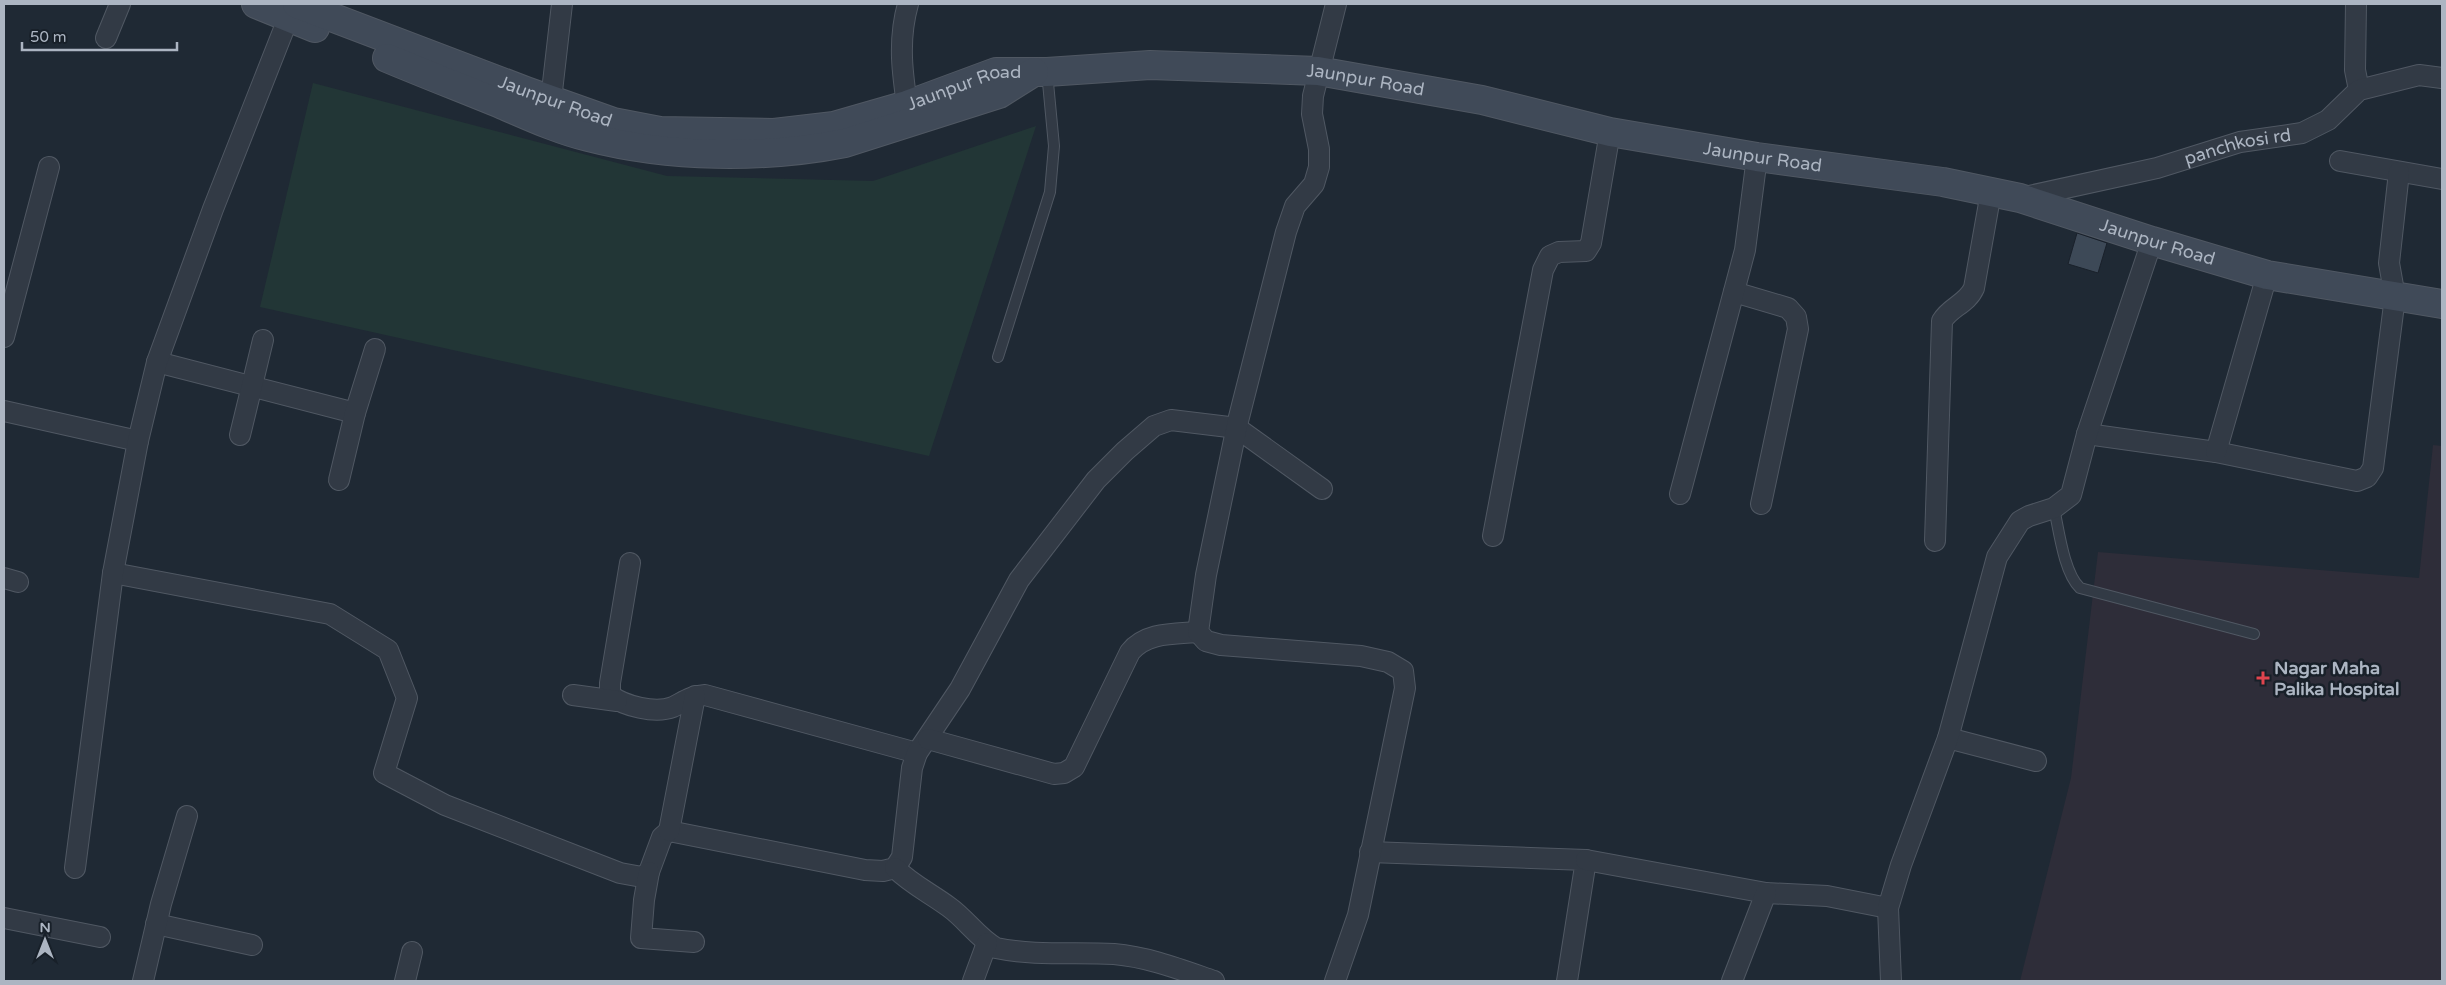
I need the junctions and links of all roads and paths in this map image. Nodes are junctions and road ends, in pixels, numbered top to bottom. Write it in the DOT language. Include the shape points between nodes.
graph roads {
  1 [pos="120,4"];
  2 [pos="256,4"];
  3 [pos="562,4"];
  4 [pos="908,4"];
  5 [pos="1336,4"];
  6 [pos="2356,4"];
  7 [pos="293,8"];
  8 [pos="106,38"];
  9 [pos="1318,71"];
  10 [pos="1041,72"];
  11 [pos="2442,78"];
  12 [pos="2360,90"];
  13 [pos="551,100"];
  14 [pos="908,113"];
  15 [pos="1610,132"];
  16 [pos="1758,157"];
  17 [pos="2340,160"];
  18 [pos="49,167"];
  19 [pos="2399,172"];
  20 [pos="2442,179"];
  21 [pos="1991,192"];
  22 [pos="2020,198"];
  23 [pos="2152,242"];
  24 [pos="2266,275"];
  25 [pos="1734,292"];
  26 [pos="2395,297"];
  27 [pos="2442,304"];
  28 [pos="4,337"];
  29 [pos="263,340"];
  30 [pos="375,349"];
  31 [pos="998,358"];
  32 [pos="157,362"];
  33 [pos="252,387"];
  34 [pos="4,411"];
  35 [pos="355,413"];
  36 [pos="1236,428"];
  37 [pos="2087,434"];
  38 [pos="240,435"];
  39 [pos="138,441"];
  40 [pos="2216,452"];
  41 [pos="339,480"];
  42 [pos="1322,489"];
  43 [pos="1680,494"];
  44 [pos="1761,504"];
  45 [pos="2054,508"];
  46 [pos="1493,536"];
  47 [pos="1935,541"];
  48 [pos="630,563"];
  49 [pos="113,573"];
  50 [pos="1198,632"];
  51 [pos="2254,634"];
  52 [pos="573,695"];
  53 [pos="695,696"];
  54 [pos="617,700"];
  55 [pos="1948,738"];
  56 [pos="923,746"];
  57 [pos="2036,761"];
  58 [pos="187,816"];
  59 [pos="669,831"];
  60 [pos="1370,852"];
  61 [pos="1586,860"];
  62 [pos="75,868"];
  63 [pos="895,868"];
  64 [pos="649,872"];
  65 [pos="1766,893"];
  66 [pos="1888,908"];
  67 [pos="4,918"];
  68 [pos="156,924"];
  69 [pos="100,937"];
  70 [pos="694,942"];
  71 [pos="987,943"];
  72 [pos="252,945"];
  73 [pos="412,952"];
  74 [pos="1186,977"];
  75 [pos="143,981"];
  76 [pos="405,981"];
  77 [pos="973,981"];
  78 [pos="1214,981"];
  79 [pos="1335,981"];
  80 [pos="1567,981"];
  81 [pos="1732,981"];
  82 [pos="1891,981"];
  1 -- 8 [label="street"];
  2 -- 7 [label="street"];
  3 -- 13 [label="street"];
  4 -- 14 [label="street" via="900,48"];
  5 -- 9 [label="street"];
  6 -- 12 [label="street" via="2355,70"];
  7 -- 13 [label="street, Jaunpur Road"];
  7 -- 14 [label="street" via="531,117 587,137 651,149 706,154 819,148 845,143"];
  7 -- 32 [label="street" via="213,209"];
  9 -- 10 [label="street, Jaunpur Road" via="1150,65"];
  9 -- 15 [label="street, Jaunpur Road" via="1482,100"];
  9 -- 36 [label="street" via="1312,114 1319,167 1314,184 1295,206 1286,232"];
  10 -- 14 [label="street" via="999,94"];
  10 -- 31 [label="lane" via="1054,146 1050,192"];
  11 -- 12 [label="street, panchkosi rd" via="2419,75"];
  12 -- 22 [label="street, panchkosi rd" via="2328,120 2302,133 2240,142 2157,168"];
  13 -- 14 [label="street, Jaunpur Road" via="613,122 660,131 710,134 806,131"];
  15 -- 16 [label="street, Jaunpur Road"];
  15 -- 46 [label="street" via="1591,243 1586,251 1560,252 1550,256 1543,270"];
  16 -- 21 [label="street, Jaunpur Road" via="1943,182"];
  16 -- 25 [label="street" via="1750,223"];
  17 -- 19 [label="street"];
  18 -- 28 [label="street"];
  19 -- 20 [label="street"];
  19 -- 26 [label="street" via="2389,263"];
  21 -- 22 [label="street, Jaunpur Road"];
  21 -- 47 [label="street" via="1971,296 1950,310 1942,321"];
  22 -- 23 [label="street, Jaunpur Road"];
  23 -- 24 [label="street, Jaunpur Road"];
  23 -- 37 [label="street"];
  24 -- 26 [label="street, Jaunpur Road"];
  24 -- 40 [label="street"];
  25 -- 43 [label="street"];
  25 -- 44 [label="street" via="1788,308 1796,317 1798,329"];
  26 -- 27 [label="street, Jaunpur Road"];
  26 -- 40 [label="street" via="2373,468 2367,476 2357,481"];
  29 -- 33 [label="street"];
  30 -- 35 [label="street"];
  32 -- 33 [label="street"];
  32 -- 39 [label="street"];
  33 -- 35 [label="street"];
  33 -- 38 [label="street"];
  34 -- 39 [label="street"];
  35 -- 41 [label="street"];
  36 -- 42 [label="street"];
  36 -- 50 [label="street" via="1204,584"];
  36 -- 56 [label="street" via="1171,420 1154,426 1103,472 1019,580 960,689"];
  37 -- 40 [label="street"];
  37 -- 45 [label="street" via="2071,495"];
  39 -- 49 [label="street"];
  45 -- 51 [label="lane" via="2069,570 2080,588"];
  45 -- 55 [label="street" via="2020,521 1997,557"];
  48 -- 54 [label="street" via="610,683 610,695"];
  49 -- 62 [label="street"];
  49 -- 64 [label="street" via="330,614 388,650 407,698 384,773 445,804 620,873 642,876"];
  50 -- 56 [label="street" via="1147,637 1137,643 1074,767 1064,773 1054,774"];
  50 -- 60 [label="street" via="1206,641 1221,645 1361,656 1388,662 1403,671 1406,688"];
  52 -- 54 [label="street"];
  53 -- 54 [label="street" via="661,710"];
  53 -- 56 [label="street" via="705,695"];
  53 -- 59 [label="street"];
  55 -- 57 [label="street"];
  55 -- 66 [label="street"];
  56 -- 63 [label="street" via="912,768 902,857"];
  58 -- 68 [label="street"];
  59 -- 63 [label="street" via="865,870"];
  59 -- 64 [label="street" via="662,837"];
  60 -- 61 [label="street"];
  60 -- 79 [label="street" via="1358,915"];
  61 -- 65 [label="street"];
  61 -- 80 [label="street"];
  63 -- 71 [label="street" via="910,883 968,922"];
  64 -- 70 [label="street" via="641,938"];
  65 -- 66 [label="street" via="1827,896"];
  65 -- 81 [label="street"];
  66 -- 82 [label="street"];
  67 -- 69 [label="street"];
  68 -- 72 [label="street"];
  68 -- 75 [label="street"];
  71 -- 74 [label="street" via="1006,950 1116,954 1161,963"];
  71 -- 77 [label="street"];
  73 -- 76 [label="street"];
  74 -- 78 [label="street"];
}
